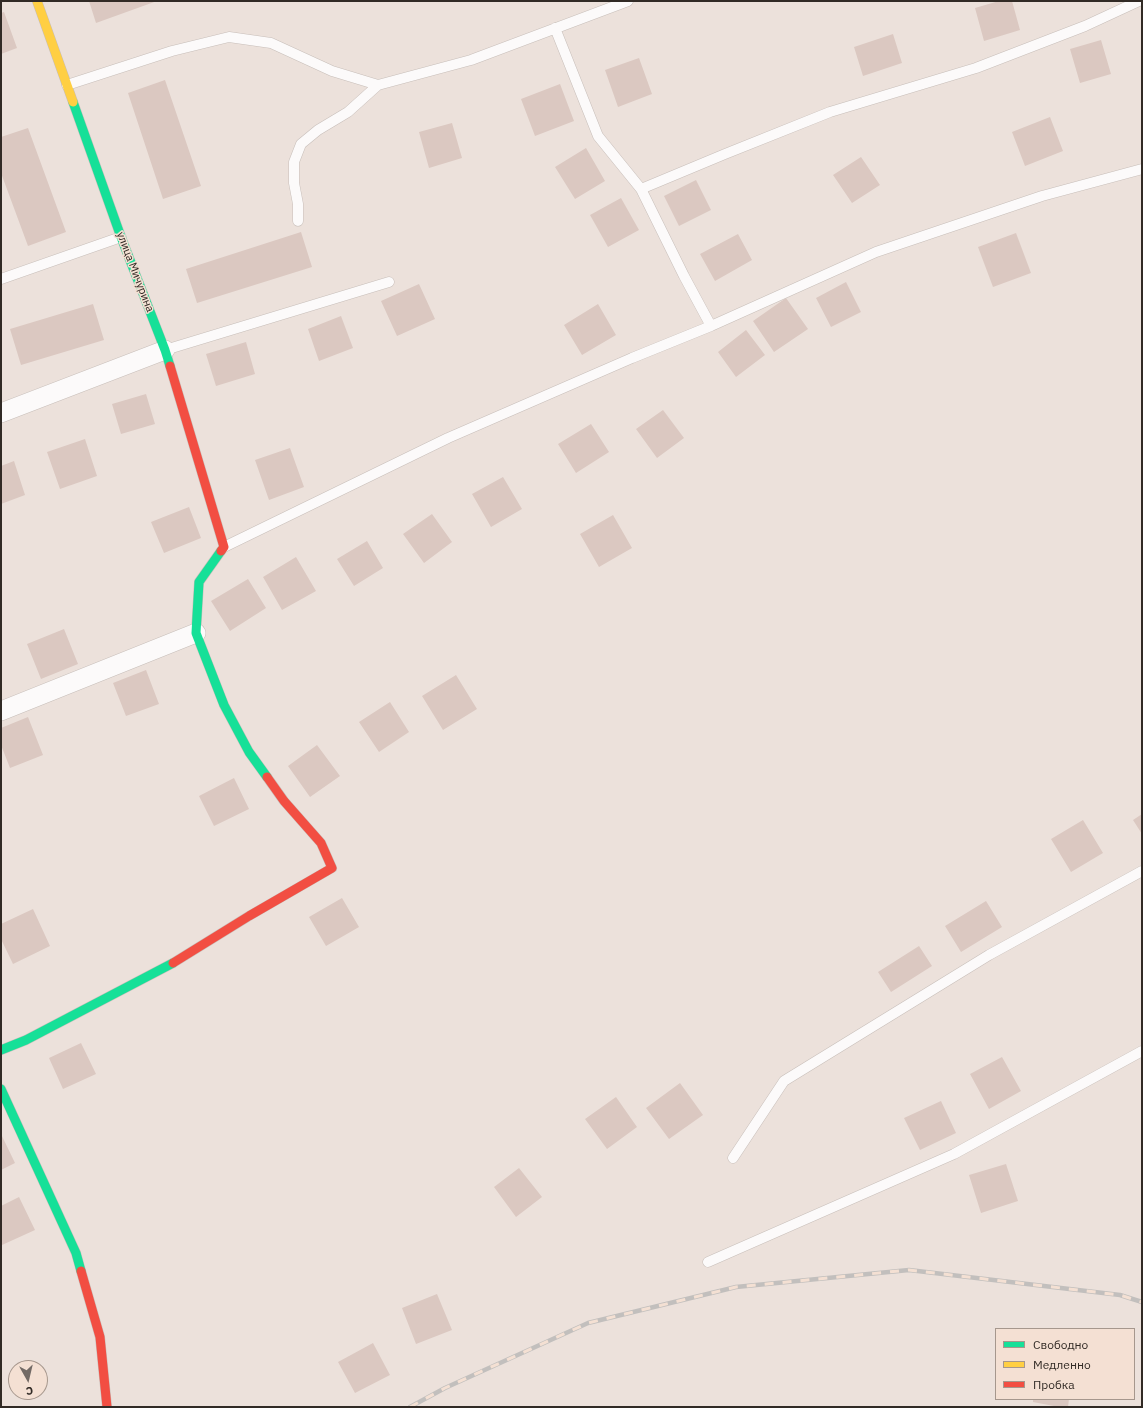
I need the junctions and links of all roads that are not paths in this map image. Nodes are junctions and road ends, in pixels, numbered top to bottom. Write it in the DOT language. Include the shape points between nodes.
graph roads {
  1 [pos="37,1"];
  2 [pos="628,1"];
  3 [pos="1139,1"];
  4 [pos="555,28"];
  5 [pos="67,85"];
  6 [pos="378,85"];
  7 [pos="1142,169"];
  8 [pos="641,190"];
  9 [pos="298,221"];
  10 [pos="121,237"];
  11 [pos="1,279"];
  12 [pos="389,282"];
  13 [pos="711,326"];
  14 [pos="165,350"];
  15 [pos="1,413"];
  16 [pos="224,547"];
  17 [pos="196,633"];
  18 [pos="1,711"];
  19 [pos="1142,871"];
  20 [pos="1,1050"];
  21 [pos="1142,1051"];
  22 [pos="1,1090"];
  23 [pos="733,1158"];
  24 [pos="708,1262"];
  25 [pos="107,1407"];
  1 -- 5 [label="street, улица Мичурина"];
  2 -- 4 [label="lane"];
  3 -- 8 [label="lane" via="1085,26 976,68 830,112"];
  4 -- 6 [label="lane" via="471,60"];
  4 -- 8 [label="lane" via="598,136"];
  5 -- 6 [label="lane" via="172,51 229,37 271,43 332,71"];
  5 -- 10 [label="street, улица Мичурина"];
  6 -- 9 [label="lane" via="348,112 318,130 301,144 294,162"];
  7 -- 13 [label="lane" via="1042,196 876,252"];
  8 -- 13 [label="lane"];
  10 -- 11 [label="lane"];
  10 -- 14 [label="street, улица Мичурина"];
  12 -- 14 [label="lane"];
  13 -- 16 [label="lane" via="448,438"];
  14 -- 15 [label="street"];
  14 -- 16 [label="street, улица Мичурина"];
  16 -- 17 [label="street" via="199,582"];
  17 -- 18 [label="street"];
  17 -- 20 [label="street" via="224,705 249,752 284,801 321,844 332,868 164,969 26,1040"];
  19 -- 23 [label="lane" via="990,955 784,1081"];
  21 -- 24 [label="lane" via="954,1154"];
  22 -- 25 [label="street" via="76,1253 100,1337"];
}
